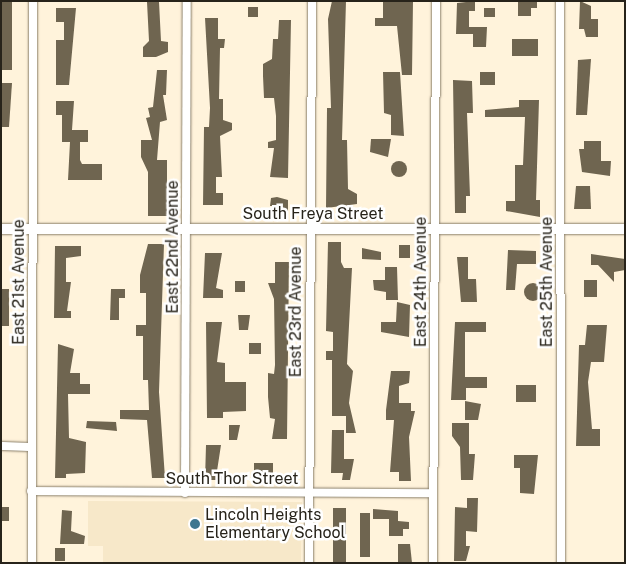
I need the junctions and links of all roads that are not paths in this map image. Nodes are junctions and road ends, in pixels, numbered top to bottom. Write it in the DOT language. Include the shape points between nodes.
graph roads {
  1 [pos="33,1"];
  2 [pos="186,1"];
  3 [pos="312,1"];
  4 [pos="436,1"];
  5 [pos="560,1"];
  6 [pos="1,229"];
  7 [pos="34,229"];
  8 [pos="187,229"];
  9 [pos="310,229"];
  10 [pos="436,229"];
  11 [pos="561,229"];
  12 [pos="625,229"];
  13 [pos="1,446"];
  14 [pos="32,447"];
  15 [pos="32,491"];
  16 [pos="308,492"];
  17 [pos="185,493"];
  18 [pos="433,493"];
  19 [pos="32,563"];
  20 [pos="309,563"];
  21 [pos="433,563"];
  22 [pos="561,563"];
  1 -- 7 [label="street, East 21st Avenue"];
  2 -- 8 [label="street, East 22nd Avenue"];
  3 -- 9 [label="street, East 23rd Avenue"];
  4 -- 10 [label="street, East 24th Avenue"];
  5 -- 11 [label="street, East 25th Avenue"];
  6 -- 7 [label="main road, South Freya Street"];
  7 -- 8 [label="main road, South Freya Street"];
  7 -- 14 [label="street, East 21st Avenue"];
  8 -- 9 [label="main road, South Freya Street"];
  8 -- 17 [label="street, East 22nd Avenue"];
  9 -- 10 [label="main road, South Freya Street"];
  9 -- 16 [label="street, East 23rd Avenue"];
  10 -- 11 [label="main road, South Freya Street"];
  10 -- 18 [label="street, East 24th Avenue"];
  11 -- 12 [label="main road, South Freya Street"];
  11 -- 22 [label="street, East 25th Avenue"];
  13 -- 14 [label="street"];
  14 -- 15 [label="street, East 21st Avenue"];
  15 -- 17 [label="street, South Thor Street"];
  15 -- 19 [label="street, East 21st Avenue"];
  16 -- 17 [label="street, South Thor Street"];
  16 -- 18 [label="street, South Thor Street"];
  16 -- 20 [label="street, East 23rd Avenue"];
  18 -- 21 [label="street, East 24th Avenue"];
}
